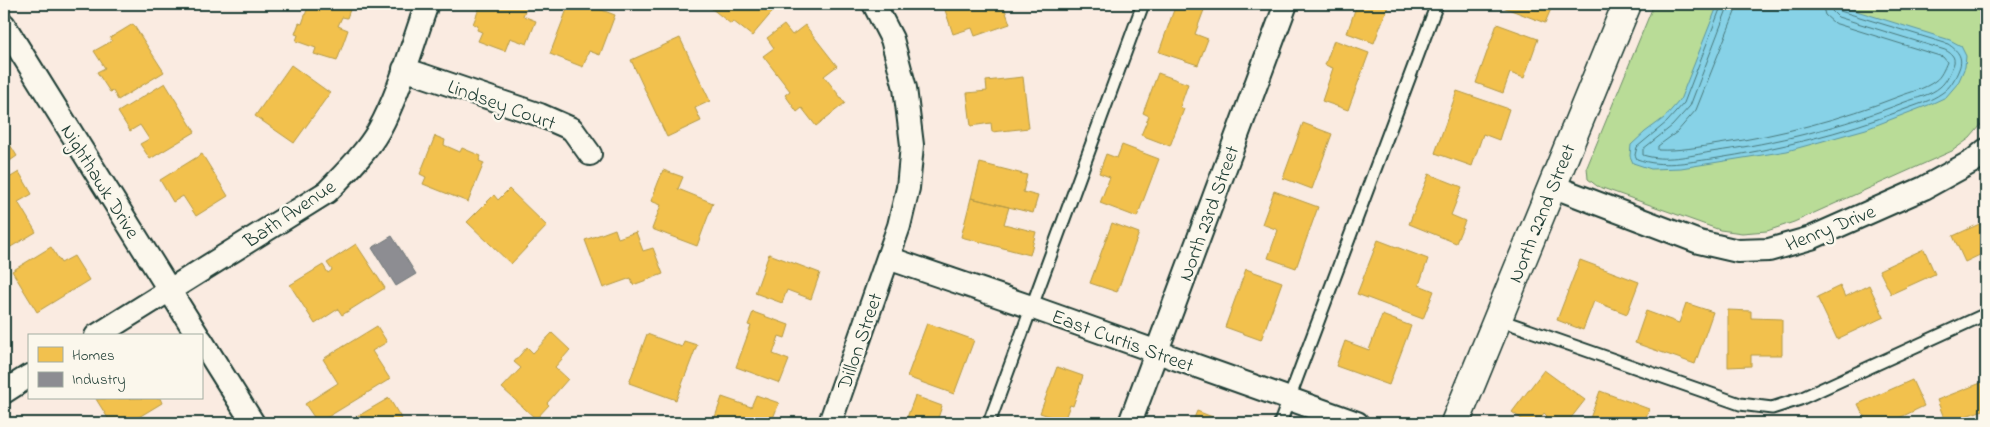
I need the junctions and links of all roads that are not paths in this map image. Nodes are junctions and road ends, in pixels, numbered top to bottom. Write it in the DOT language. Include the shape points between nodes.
graph roads {
  1 [pos="427,4"];
  2 [pos="874,4"];
  3 [pos="1143,4"];
  4 [pos="1286,4"];
  5 [pos="1437,4"];
  6 [pos="1626,4"];
  7 [pos="4,25"];
  8 [pos="404,69"];
  9 [pos="1986,150"];
  10 [pos="590,154"];
  11 [pos="1552,186"];
  12 [pos="888,258"];
  13 [pos="170,291"];
  14 [pos="1031,307"];
  15 [pos="1986,314"];
  16 [pos="1497,319"];
  17 [pos="99,334"];
  18 [pos="197,334"];
  19 [pos="202,342"];
  20 [pos="1156,352"];
  21 [pos="28,377"];
  22 [pos="4,392"];
  23 [pos="1288,399"];
  24 [pos="253,423"];
  25 [pos="830,423"];
  26 [pos="989,423"];
  27 [pos="1130,423"];
  28 [pos="1280,423"];
  29 [pos="1357,423"];
  30 [pos="1455,423"];
  1 -- 8 [label="street, Bath Avenue"];
  2 -- 12 [label="street, Dillon Street" via="892,39 905,88 912,145 908,188"];
  3 -- 14 [label="lane"];
  4 -- 20 [label="street, North 23rd Street"];
  5 -- 23 [label="lane"];
  6 -- 11 [label="street, North 22nd Street"];
  7 -- 13 [label="street, Nighthawk Drive"];
  8 -- 10 [label="street, Lindsey Court" via="572,129"];
  8 -- 13 [label="street, Bath Avenue" via="391,107 378,131 357,161 328,192"];
  9 -- 11 [label="street, Henry Drive" via="1973,161 1924,188 1811,238 1770,250 1738,251 1699,242"];
  11 -- 16 [label="street, North 22nd Street"];
  12 -- 14 [label="street, East Curtis Street"];
  12 -- 25 [label="street, Dillon Street"];
  13 -- 17 [label="street, Bath Avenue"];
  13 -- 18 [label="street, Nighthawk Drive"];
  14 -- 20 [label="street, East Curtis Street"];
  14 -- 26 [label="lane"];
  15 -- 16 [label="lane" via="1800,399 1772,408 1740,404"];
  16 -- 30 [label="street, North 22nd Street"];
  19 -- 24 [label="street"];
  20 -- 23 [label="street, East Curtis Street"];
  20 -- 27 [label="street, North 23rd Street"];
  21 -- 22 [label="street"];
  23 -- 28 [label="lane"];
  23 -- 29 [label="street, East Curtis Street"];
}
